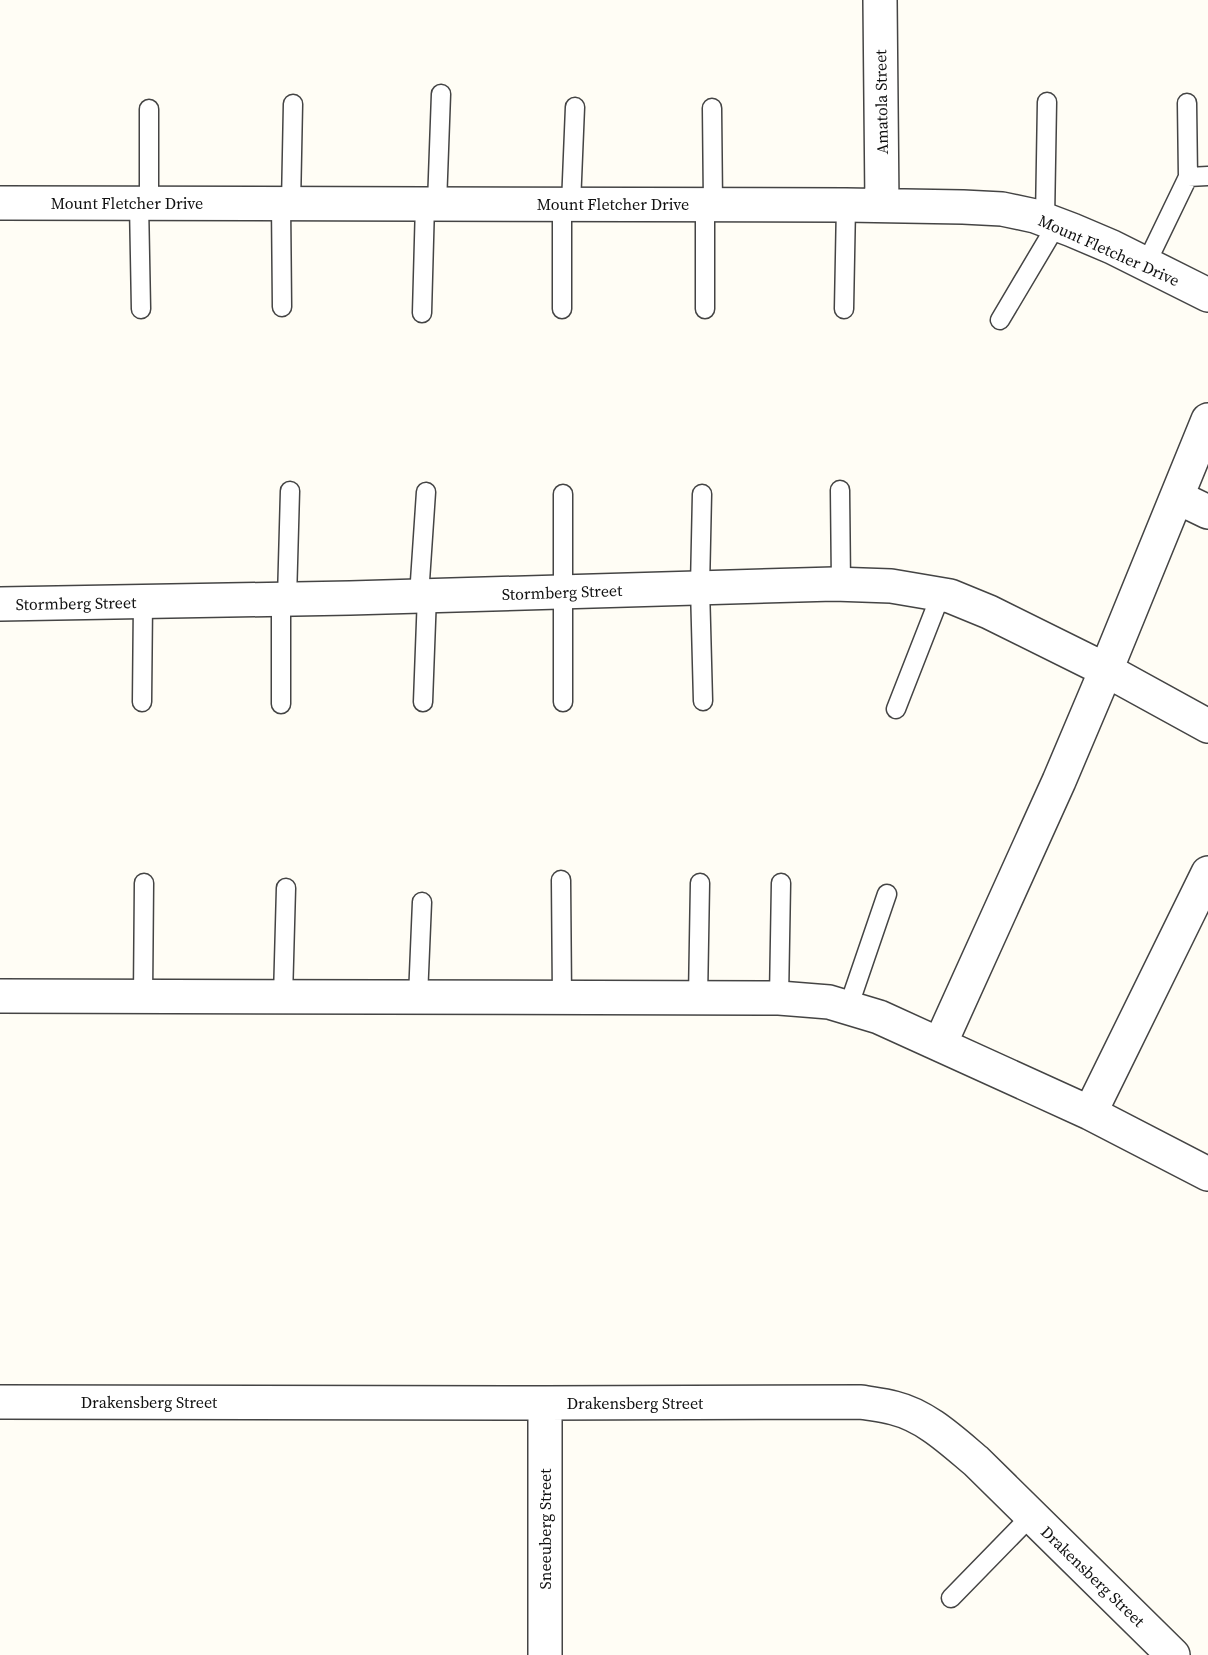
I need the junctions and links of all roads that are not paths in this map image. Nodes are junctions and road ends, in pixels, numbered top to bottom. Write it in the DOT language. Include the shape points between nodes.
graph roads {
  1 [pos="880,0"];
  2 [pos="441,94"];
  3 [pos="1047,102"];
  4 [pos="1187,103"];
  5 [pos="293,104"];
  6 [pos="575,107"];
  7 [pos="712,108"];
  8 [pos="149,109"];
  9 [pos="1208,176"];
  10 [pos="1188,177"];
  11 [pos="0,203"];
  12 [pos="144,203"];
  13 [pos="286,203"];
  14 [pos="431,204"];
  15 [pos="566,204"];
  16 [pos="709,204"];
  17 [pos="846,204"];
  18 [pos="882,205"];
  19 [pos="1051,221"];
  20 [pos="1146,264"];
  21 [pos="1208,295"];
  22 [pos="282,308"];
  23 [pos="141,309"];
  24 [pos="562,309"];
  25 [pos="705,309"];
  26 [pos="844,309"];
  27 [pos="422,313"];
  28 [pos="1000,320"];
  29 [pos="1208,420"];
  30 [pos="840,490"];
  31 [pos="290,492"];
  32 [pos="426,492"];
  33 [pos="563,494"];
  34 [pos="702,494"];
  35 [pos="1177,497"];
  36 [pos="1208,512"];
  37 [pos="841,584"];
  38 [pos="700,588"];
  39 [pos="563,591"];
  40 [pos="941,594"];
  41 [pos="423,596"];
  42 [pos="284,599"];
  43 [pos="143,602"];
  44 [pos="0,604"];
  45 [pos="1106,670"];
  46 [pos="703,701"];
  47 [pos="142,702"];
  48 [pos="423,702"];
  49 [pos="563,702"];
  50 [pos="281,704"];
  51 [pos="896,709"];
  52 [pos="1208,726"];
  53 [pos="1208,873"];
  54 [pos="561,880"];
  55 [pos="144,883"];
  56 [pos="700,883"];
  57 [pos="781,883"];
  58 [pos="286,888"];
  59 [pos="887,894"];
  60 [pos="422,902"];
  61 [pos="0,996"];
  62 [pos="143,996"];
  63 [pos="283,997"];
  64 [pos="418,997"];
  65 [pos="562,998"];
  66 [pos="698,998"];
  67 [pos="779,998"];
  68 [pos="848,1008"];
  69 [pos="939,1044"];
  70 [pos="1090,1113"];
  71 [pos="1208,1174"];
  72 [pos="0,1402"];
  73 [pos="545,1403"];
  74 [pos="1031,1516"];
  75 [pos="951,1598"];
  76 [pos="545,1655"];
  77 [pos="1173,1655"];
  1 -- 18 [label="street, Amatola Street"];
  2 -- 14 [label="lane"];
  3 -- 19 [label="lane"];
  4 -- 10 [label="lane"];
  5 -- 13 [label="lane"];
  6 -- 15 [label="lane"];
  7 -- 16 [label="lane"];
  8 -- 12 [label="lane"];
  9 -- 10 [label="lane"];
  10 -- 20 [label="lane"];
  11 -- 12 [label="street, Mount Fletcher Drive"];
  12 -- 13 [label="street, Mount Fletcher Drive"];
  12 -- 23 [label="lane"];
  13 -- 14 [label="street, Mount Fletcher Drive"];
  13 -- 22 [label="lane"];
  14 -- 15 [label="street, Mount Fletcher Drive"];
  14 -- 27 [label="lane"];
  15 -- 16 [label="street, Mount Fletcher Drive"];
  15 -- 24 [label="lane"];
  16 -- 17 [label="street, Mount Fletcher Drive"];
  16 -- 25 [label="lane"];
  17 -- 18 [label="street, Mount Fletcher Drive"];
  17 -- 26 [label="lane"];
  18 -- 19 [label="street, Mount Fletcher Drive" via="1002,209"];
  19 -- 20 [label="street, Mount Fletcher Drive"];
  19 -- 28 [label="lane"];
  20 -- 21 [label="street, Mount Fletcher Drive"];
  29 -- 35 [label="street"];
  30 -- 37 [label="lane"];
  31 -- 42 [label="lane"];
  32 -- 41 [label="lane"];
  33 -- 39 [label="lane"];
  34 -- 38 [label="lane"];
  35 -- 36 [label="street"];
  35 -- 45 [label="street"];
  37 -- 38 [label="street, Stormberg Street"];
  37 -- 40 [label="street, Stormberg Street"];
  38 -- 39 [label="street, Stormberg Street"];
  38 -- 46 [label="lane"];
  39 -- 41 [label="street, Stormberg Street"];
  39 -- 49 [label="lane"];
  40 -- 45 [label="street, Stormberg Street" via="990,612"];
  40 -- 51 [label="lane"];
  41 -- 42 [label="street, Stormberg Street"];
  41 -- 48 [label="lane"];
  42 -- 43 [label="street, Stormberg Street"];
  42 -- 50 [label="lane"];
  43 -- 44 [label="street, Stormberg Street"];
  43 -- 47 [label="lane"];
  45 -- 52 [label="street, Stormberg Street"];
  45 -- 69 [label="street"];
  53 -- 70 [label="street"];
  54 -- 65 [label="lane"];
  55 -- 62 [label="lane"];
  56 -- 66 [label="lane"];
  57 -- 67 [label="lane"];
  58 -- 63 [label="lane"];
  59 -- 68 [label="lane"];
  60 -- 64 [label="lane"];
  61 -- 62 [label="street"];
  62 -- 63 [label="street"];
  63 -- 64 [label="street"];
  64 -- 65 [label="street"];
  65 -- 66 [label="street"];
  66 -- 67 [label="street"];
  67 -- 68 [label="street" via="829,1002"];
  68 -- 69 [label="street" via="879,1017"];
  69 -- 70 [label="street"];
  70 -- 71 [label="street"];
  72 -- 73 [label="street, Drakensberg Street"];
  73 -- 74 [label="street, Drakensberg Street" via="861,1402 895,1408 942,1433"];
  73 -- 76 [label="street, Sneeuberg Street"];
  74 -- 75 [label="lane"];
  74 -- 77 [label="street, Drakensberg Street"];
}
